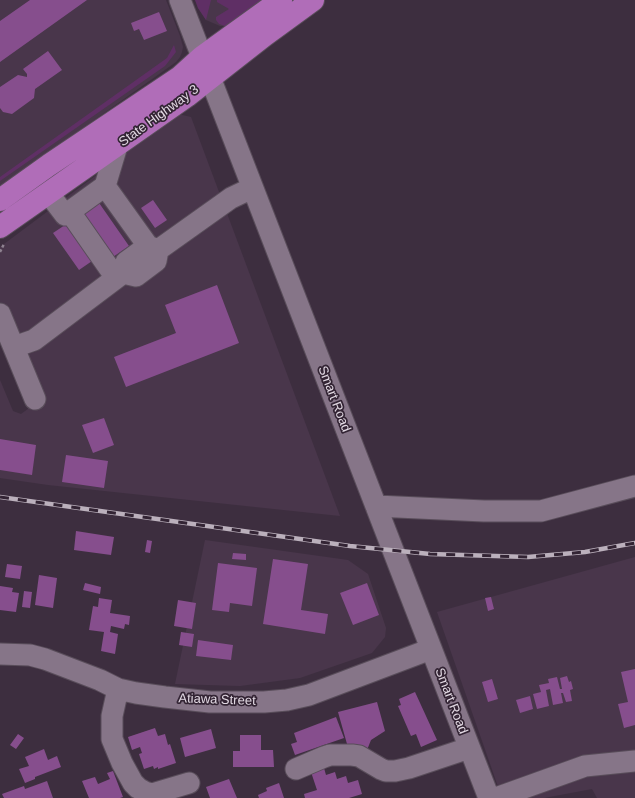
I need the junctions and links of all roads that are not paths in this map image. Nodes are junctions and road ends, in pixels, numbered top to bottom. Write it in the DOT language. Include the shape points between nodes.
graph roads {
  1 [pos="180,0"];
  2 [pos="282,0"];
  3 [pos="313,0"];
  4 [pos="202,57"];
  5 [pos="211,79"];
  6 [pos="117,146"];
  7 [pos="105,186"];
  8 [pos="252,188"];
  9 [pos="49,194"];
  10 [pos="0,200"];
  11 [pos="70,212"];
  12 [pos="0,227"];
  13 [pos="153,248"];
  14 [pos="120,276"];
  15 [pos="0,314"];
  16 [pos="14,347"];
  17 [pos="35,399"];
  18 [pos="635,486"];
  19 [pos="376,506"];
  20 [pos="431,648"];
  21 [pos="0,654"];
  22 [pos="118,689"];
  23 [pos="469,748"];
  24 [pos="635,761"];
  25 [pos="296,769"];
  26 [pos="189,783"];
  27 [pos="489,798"];
  28 [pos="496,798"];
  1 -- 4 [label="street, Smart Road"];
  2 -- 4 [label="highway, State Highway 3"];
  3 -- 5 [label="highway, State Highway 3"];
  4 -- 5 [label="street, Smart Road"];
  4 -- 10 [label="highway, State Highway 3" via="180,77"];
  5 -- 6 [label="highway, State Highway 3"];
  5 -- 8 [label="street, Smart Road"];
  6 -- 7 [label="street"];
  6 -- 9 [label="highway, State Highway 3"];
  7 -- 11 [label="street"];
  7 -- 13 [label="street"];
  8 -- 13 [label="street" via="231,198"];
  8 -- 19 [label="street, Smart Road"];
  9 -- 11 [label="street" via="65,216"];
  9 -- 12 [label="highway, State Highway 3"];
  11 -- 14 [label="street"];
  13 -- 14 [label="street" via="126,262"];
  14 -- 16 [label="street" via="34,340"];
  15 -- 16 [label="street"];
  16 -- 17 [label="street"];
  18 -- 19 [label="street" via="542,510 484,511"];
  19 -- 20 [label="street, Smart Road"];
  20 -- 22 [label="street, Atiawa Street" via="309,696 287,700 210,702"];
  20 -- 23 [label="street, Smart Road"];
  21 -- 22 [label="street, Atiawa Street" via="30,655 45,659"];
  22 -- 26 [label="street" via="112,716 112,739 133,783 152,794"];
  23 -- 25 [label="street" via="395,771 380,769 359,756 352,755 330,755"];
  23 -- 27 [label="street, Smart Road"];
  24 -- 28 [label="street" via="585,766"];
}
